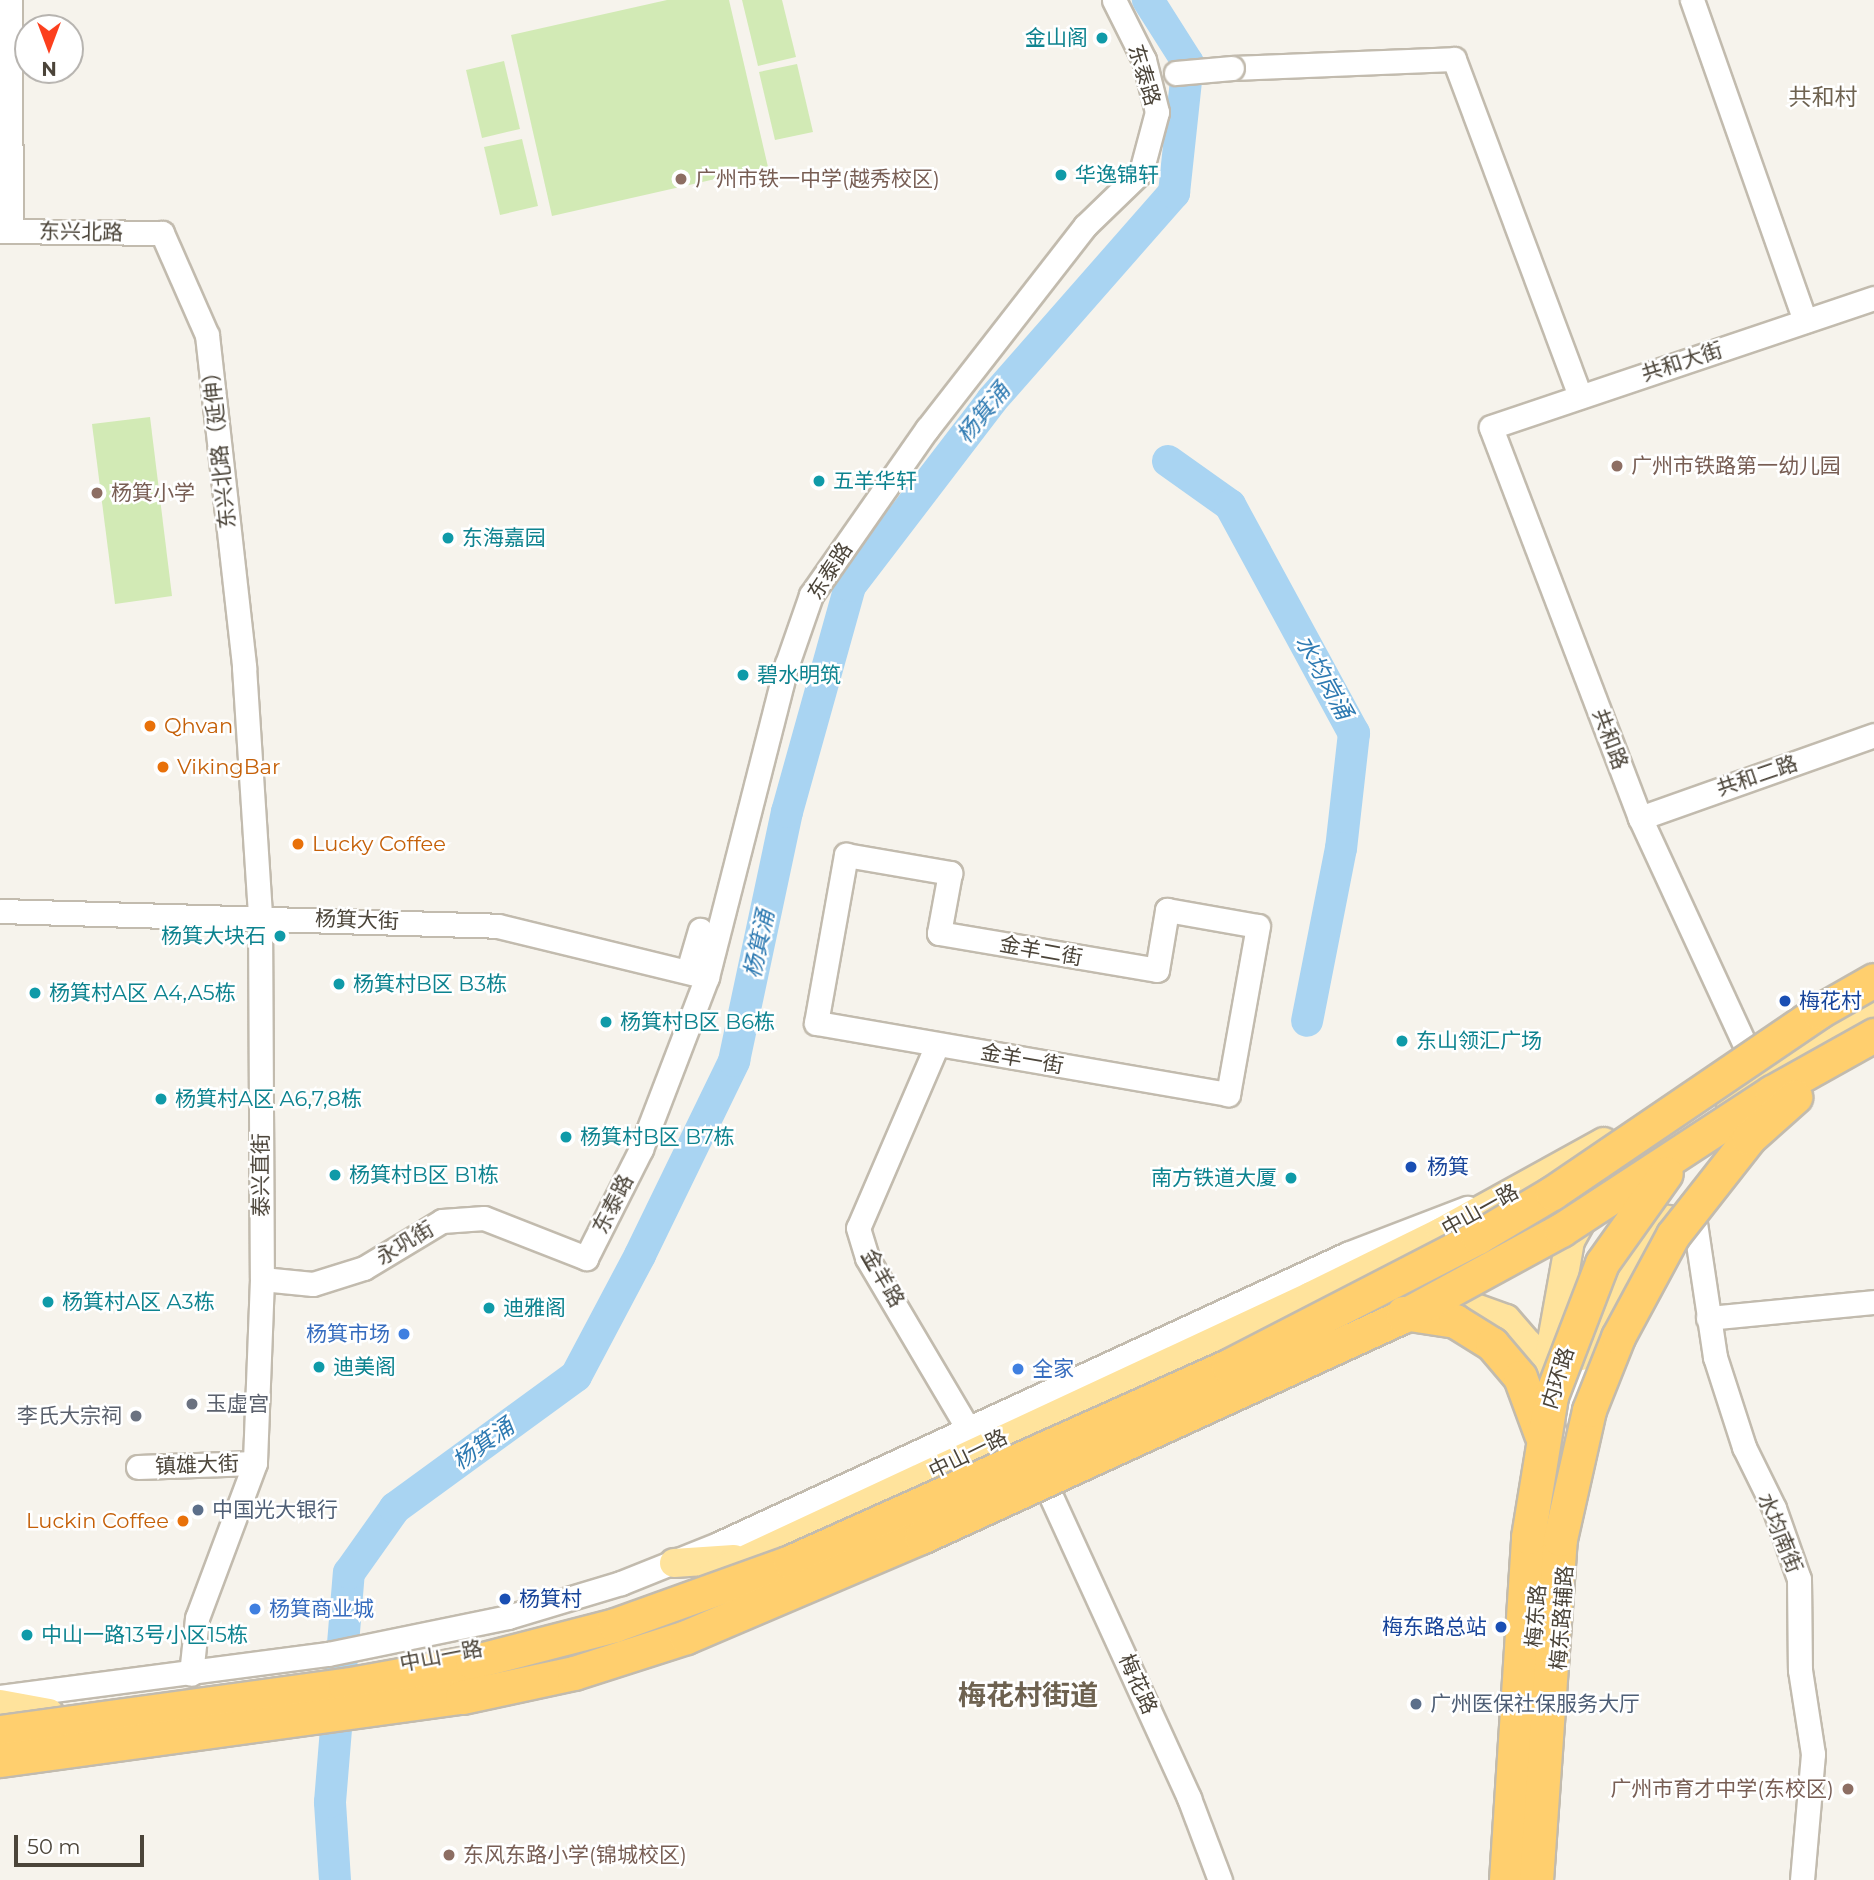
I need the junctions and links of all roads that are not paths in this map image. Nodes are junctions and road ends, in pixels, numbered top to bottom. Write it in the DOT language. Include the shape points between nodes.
graph roads {
  1 [pos="10,0"];
  2 [pos="1114,0"];
  3 [pos="1692,0"];
  4 [pos="1148,75"];
  5 [pos="5,231"];
  6 [pos="162,233"];
  7 [pos="1874,298"];
  8 [pos="1805,321"];
  9 [pos="1580,396"];
  10 [pos="1491,427"];
  11 [pos="244,667"];
  12 [pos="1874,735"];
  13 [pos="1640,818"];
  14 [pos="846,855"];
  15 [pos="0,911"];
  16 [pos="261,916"];
  17 [pos="1258,926"];
  18 [pos="700,930"];
  19 [pos="1874,970"];
  20 [pos="697,974"];
  21 [pos="1874,980"];
  22 [pos="1874,1002"];
  23 [pos="1874,1035"];
  24 [pos="1808,1036"];
  25 [pos="937,1045"];
  26 [pos="1745,1045"];
  27 [pos="1874,1045"];
  28 [pos="1783,1088"];
  29 [pos="1704,1090"];
  30 [pos="1692,1135"];
  31 [pos="1642,1161"];
  32 [pos="1690,1194"];
  33 [pos="1507,1196"];
  34 [pos="1566,1221"];
  35 [pos="586,1258"];
  36 [pos="262,1279"];
  37 [pos="1874,1301"];
  38 [pos="1383,1304"];
  39 [pos="1494,1312"];
  40 [pos="1708,1318"];
  41 [pos="1581,1356"];
  42 [pos="1228,1366"];
  43 [pos="1543,1388"];
  44 [pos="1110,1389"];
  45 [pos="967,1427"];
  46 [pos="1062,1453"];
  47 [pos="255,1463"];
  48 [pos="138,1467"];
  49 [pos="940,1468"];
  50 [pos="1006,1479"];
  51 [pos="1049,1492"];
  52 [pos="973,1495"];
  53 [pos="750,1558"];
  54 [pos="674,1563"];
  55 [pos="747,1597"];
  56 [pos="713,1639"];
  57 [pos="191,1674"];
  58 [pos="341,1674"];
  59 [pos="0,1697"];
  60 [pos="0,1704"];
  61 [pos="49,1713"];
  62 [pos="1546,1719"];
  63 [pos="0,1720"];
  64 [pos="9,1737"];
  65 [pos="1517,1739"];
  66 [pos="15,1764"];
  67 [pos="0,1772"];
  68 [pos="1529,1873"];
  69 [pos="1220,1880"];
  70 [pos="1496,1880"];
  71 [pos="1802,1880"];
  1 -- 5 [label="street"];
  2 -- 4 [label="street, 东泰路"];
  3 -- 8 [label="street"];
  4 -- 9 [label="street, bridge" via="1454,59"];
  4 -- 20 [label="street, 东泰路" via="1157,112 1141,172 1085,226 927,429 811,595"];
  5 -- 6 [label="street, 东兴北路"];
  6 -- 11 [label="street, 东兴北路（延伸）" via="207,335"];
  7 -- 8 [label="street, 共和大街"];
  8 -- 9 [label="street, 共和大街"];
  9 -- 10 [label="street, 共和大街"];
  10 -- 13 [label="street, 共和路"];
  11 -- 16 [label="street, 泰兴直街"];
  12 -- 13 [label="street, 共和二路"];
  13 -- 26 [label="street, 共和路"];
  14 -- 17 [label="street, 金羊二街" via="950,873 939,933 1157,971 1167,910"];
  14 -- 25 [label="street, 金羊一街" via="816,1023"];
  15 -- 16 [label="street, 杨箕大街"];
  16 -- 20 [label="street, 杨箕大街" via="498,926"];
  16 -- 36 [label="street, 泰兴直街"];
  17 -- 25 [label="street, 金羊一街" via="1228,1094"];
  18 -- 20 [label="street"];
  19 -- 26 [label="street"];
  20 -- 35 [label="street, 东泰路" via="641,1149"];
  21 -- 42 [label="highway, bridge" via="1818,1012 1552,1193 1386,1286"];
  22 -- 24 [label="main road, 中山一路"];
  22 -- 68 [label="highway, 内环路, bridge" via="1766,1072 1694,1141 1616,1239 1573,1331 1551,1396 1532,1500"];
  23 -- 62 [label="highway, 内环路, bridge" via="1764,1124 1726,1165 1673,1235 1618,1337 1589,1410 1564,1511"];
  23 -- 66 [label="highway, bridge" via="1772,1092 1561,1230 1402,1316 899,1547 686,1637 574,1672 462,1697"];
  24 -- 29 [label="main road, 中山一路"];
  24 -- 34 [label="main road" via="1749,1089 1588,1210"];
  25 -- 45 [label="street, 金羊路" via="858,1228 867,1258"];
  26 -- 29 [label="street"];
  27 -- 28 [label="main road"];
  28 -- 30 [label="main road"];
  28 -- 32 [label="main road"];
  29 -- 33 [label="main road, 中山一路"];
  31 -- 34 [label="main road, 中山一路"];
  32 -- 40 [label="street, 水均南街"];
  32 -- 41 [label="main road" via="1626,1278"];
  33 -- 34 [label="main road" via="1547,1202"];
  33 -- 44 [label="main road, 中山一路" via="1394,1255"];
  33 -- 45 [label="street" via="1348,1254"];
  34 -- 38 [label="main road, 中山一路"];
  34 -- 41 [label="main road" via="1594,1258 1599,1285 1595,1319"];
  34 -- 43 [label="main road, 梅东路"];
  35 -- 36 [label="street, 永巩街" via="484,1218 442,1221 364,1268 313,1284"];
  36 -- 47 [label="street, 泰兴直街"];
  37 -- 40 [label="street"];
  38 -- 39 [label="main road" via="1453,1300"];
  38 -- 46 [label="main road, 中山一路"];
  39 -- 43 [label="main road" via="1528,1344"];
  39 -- 51 [label="street" via="1452,1311 1421,1321"];
  40 -- 71 [label="street, 水均南街" via="1715,1357 1744,1447 1789,1543 1799,1579 1800,1670 1813,1754"];
  41 -- 68 [label="main road, 梅东路" via="1546,1481"];
  42 -- 62 [label="highway, bridge" via="1342,1321 1392,1313 1455,1321 1504,1355 1537,1413 1543,1448"];
  42 -- 64 [label="highway, bridge" via="834,1544 615,1625 533,1648 386,1678"];
  43 -- 65 [label="main road, 梅东路"];
  44 -- 46 [label="street"];
  44 -- 49 [label="main road, 中山一路"];
  45 -- 54 [label="street"];
  46 -- 50 [label="main road, 中山一路"];
  46 -- 51 [label="street"];
  47 -- 48 [label="street, 镇雄大街"];
  47 -- 57 [label="street, 泰兴直街" via="197,1618"];
  49 -- 50 [label="street"];
  49 -- 53 [label="main road, 中山一路"];
  50 -- 51 [label="street"];
  50 -- 52 [label="main road, 中山一路"];
  51 -- 52 [label="main road"];
  51 -- 56 [label="street" via="839,1588"];
  51 -- 69 [label="street, 梅花路" via="1189,1798"];
  52 -- 55 [label="main road, 中山一路"];
  53 -- 54 [label="main road"];
  53 -- 58 [label="main road, 中山一路" via="651,1600 560,1628 451,1656"];
  54 -- 58 [label="street"];
  55 -- 56 [label="main road"];
  55 -- 58 [label="main road, 中山一路" via="554,1657"];
  56 -- 66 [label="street" via="559,1688 349,1727"];
  57 -- 58 [label="street"];
  57 -- 59 [label="street"];
  58 -- 61 [label="main road, 中山一路"];
  58 -- 64 [label="main road, 中山一路"];
  60 -- 61 [label="main road"];
  61 -- 63 [label="main road, 中山一路"];
  62 -- 68 [label="highway, 内环路, bridge"];
  64 -- 66 [label="main road"];
  65 -- 68 [label="main road, 梅东路"];
  65 -- 70 [label="street" via="1503,1787"];
  66 -- 67 [label="street"];
}
